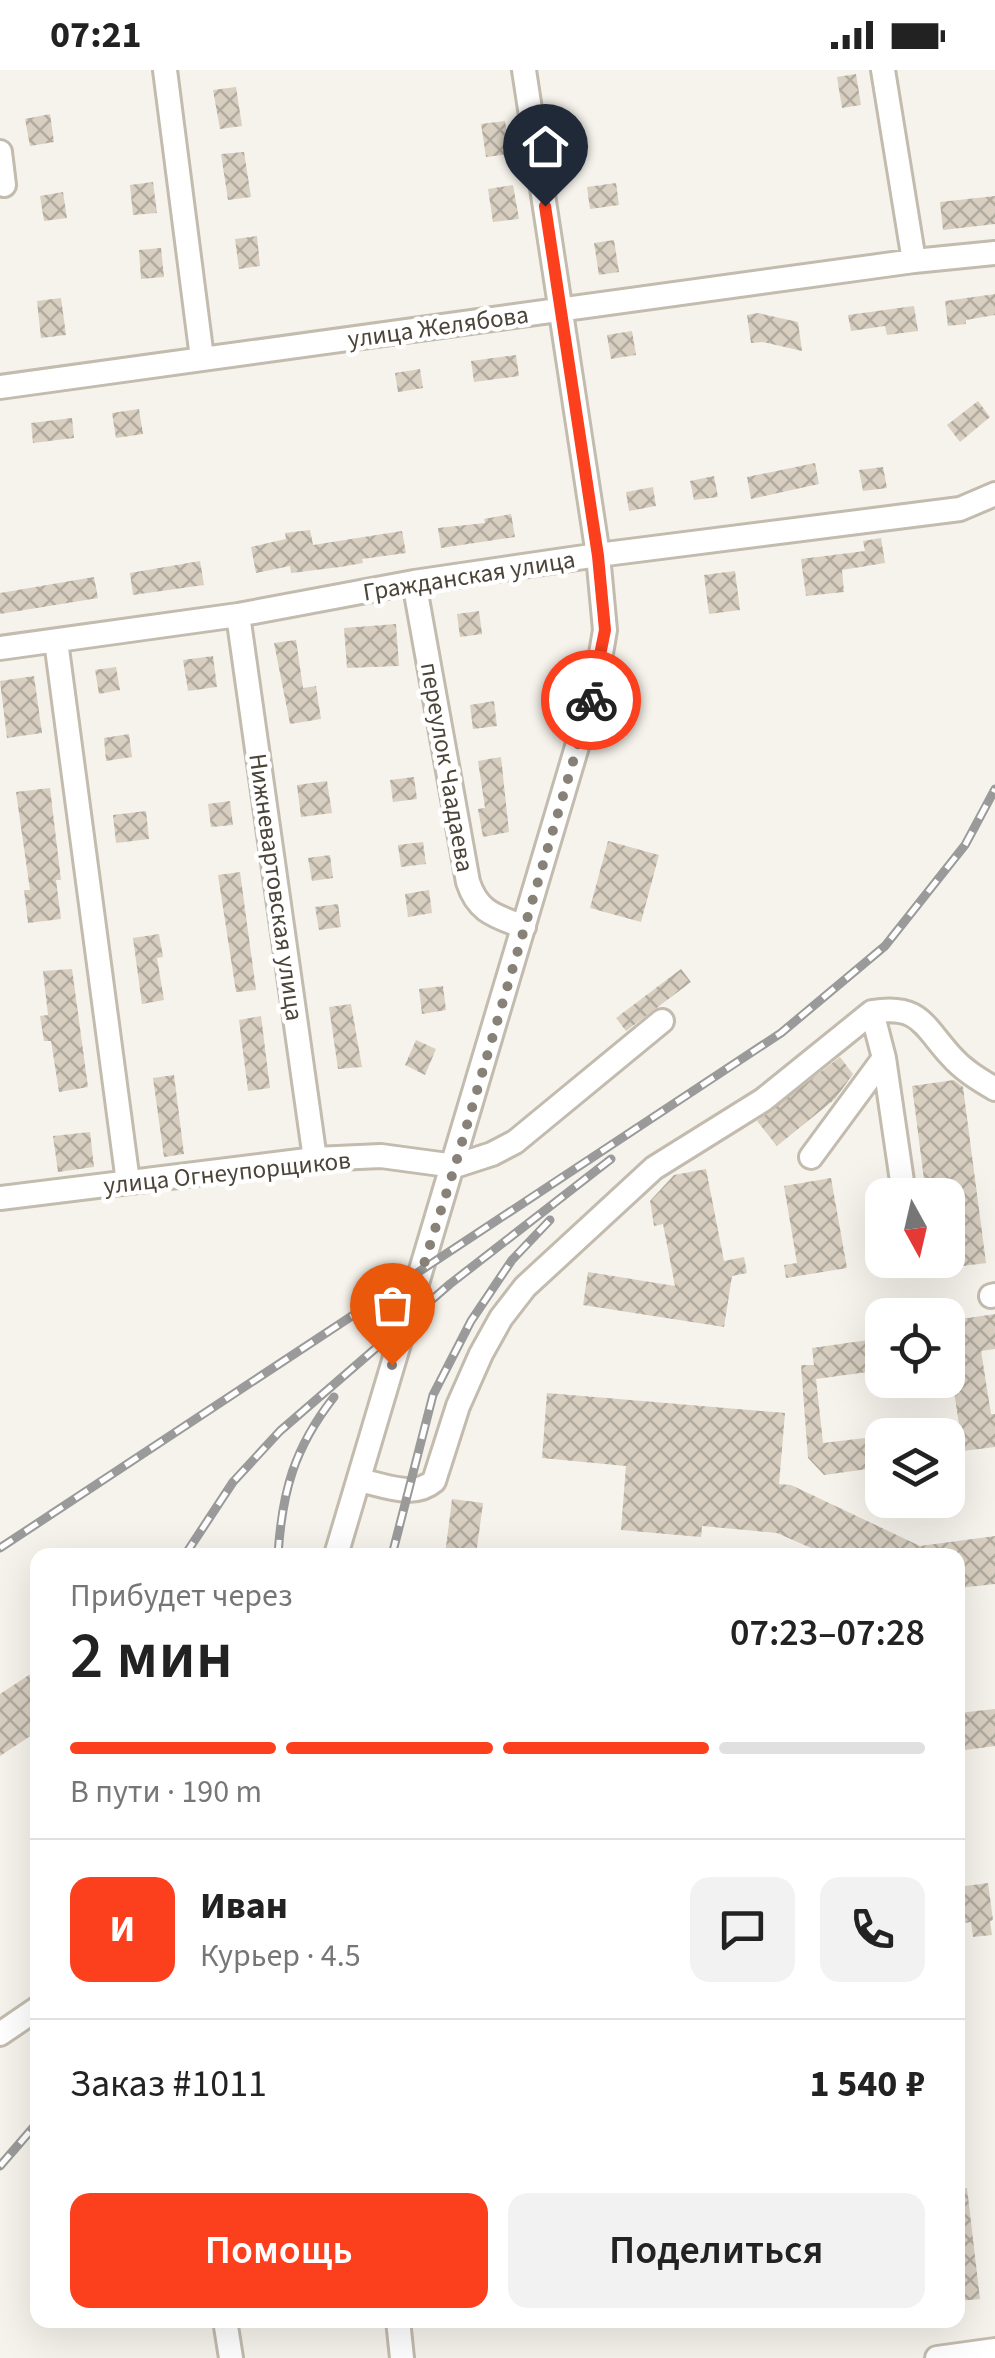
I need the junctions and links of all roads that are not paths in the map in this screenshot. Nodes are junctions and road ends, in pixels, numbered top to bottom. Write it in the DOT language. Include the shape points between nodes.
graph roads {
  1 [pos="165,70"];
  2 [pos="524,70"];
  3 [pos="884,70"];
  4 [pos="0,152"];
  5 [pos="4,185"];
  6 [pos="995,253"];
  7 [pos="914,261"];
  8 [pos="560,309"];
  9 [pos="202,358"];
  10 [pos="0,387"];
  11 [pos="995,494"];
  12 [pos="598,556"];
  13 [pos="414,582"];
  14 [pos="238,615"];
  15 [pos="56,641"];
  16 [pos="0,648"];
  17 [pos="524,928"];
  18 [pos="872,1012"];
  19 [pos="662,1021"];
  20 [pos="884,1058"];
  21 [pos="995,1090"];
  22 [pos="811,1157"];
  23 [pos="315,1159"];
  24 [pos="455,1166"];
  25 [pos="902,1178"];
  26 [pos="128,1182"];
  27 [pos="0,1198"];
  28 [pos="359,1480"];
  29 [pos="338,1548"];
  30 [pos="30,2013"];
  31 [pos="0,2034"];
  32 [pos="226,2328"];
  33 [pos="399,2328"];
  34 [pos="995,2350"];
  35 [pos="231,2358"];
  36 [pos="402,2358"];
  37 [pos="938,2358"];
  1 -- 9 [label="street"];
  2 -- 8 [label="street"];
  3 -- 7 [label="street"];
  4 -- 5 [label="street"];
  6 -- 7 [label="street, улица Желябова"];
  7 -- 8 [label="street, улица Желябова"];
  8 -- 9 [label="street, улица Желябова"];
  8 -- 12 [label="street"];
  9 -- 10 [label="street, улица Желябова"];
  11 -- 12 [label="street, Гражданская улица" via="960,509"];
  12 -- 13 [label="street, Гражданская улица"];
  12 -- 17 [label="street" via="605,630 596,683"];
  13 -- 14 [label="street, Гражданская улица"];
  13 -- 17 [label="street, переулок Чаадаева" via="468,882 484,910"];
  14 -- 15 [label="street, Гражданская улица"];
  14 -- 23 [label="street, Нижневартовская улица"];
  15 -- 16 [label="street, Гражданская улица"];
  15 -- 26 [label="street"];
  17 -- 24 [label="street"];
  18 -- 20 [label="street"];
  18 -- 21 [label="street" via="890,1009 922,1020 970,1074"];
  18 -- 28 [label="street" via="762,1100 654,1168 525,1287 481,1354 434,1481 408,1491"];
  19 -- 24 [label="street" via="515,1142"];
  20 -- 22 [label="street"];
  20 -- 25 [label="street"];
  23 -- 24 [label="street, улица Огнеупорщиков" via="381,1156"];
  23 -- 26 [label="street, улица Огнеупорщиков"];
  24 -- 28 [label="street"];
  26 -- 27 [label="street, улица Огнеупорщиков"];
  28 -- 29 [label="street"];
  30 -- 31 [label="street"];
  32 -- 35 [label="street"];
  33 -- 36 [label="street"];
  34 -- 37 [label="street"];
}
